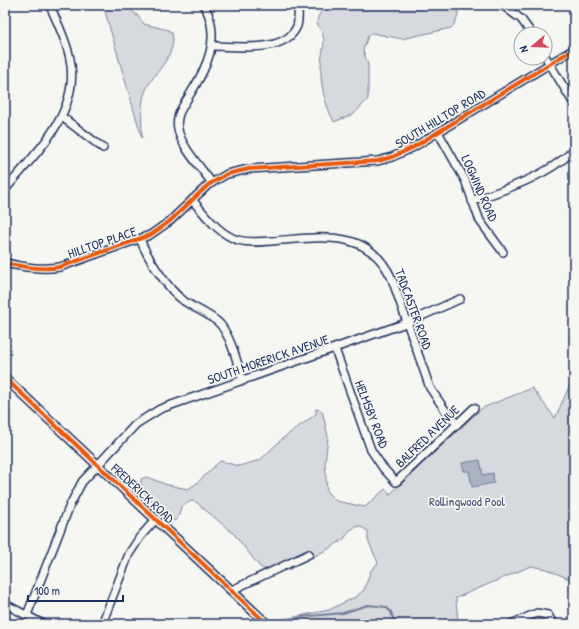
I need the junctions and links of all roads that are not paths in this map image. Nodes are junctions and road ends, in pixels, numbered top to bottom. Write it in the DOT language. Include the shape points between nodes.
graph roads {
  1 [pos="204,5"];
  2 [pos="298,5"];
  3 [pos="502,5"];
  4 [pos="511,7"];
  5 [pos="51,8"];
  6 [pos="526,26"];
  7 [pos="212,46"];
  8 [pos="574,48"];
  9 [pos="553,61"];
  10 [pos="546,66"];
  11 [pos="550,66"];
  12 [pos="574,104"];
  13 [pos="62,117"];
  14 [pos="438,132"];
  15 [pos="103,148"];
  16 [pos="574,150"];
  17 [pos="212,183"];
  18 [pos="5,190"];
  19 [pos="192,200"];
  20 [pos="472,201"];
  21 [pos="140,239"];
  22 [pos="503,252"];
  23 [pos="5,262"];
  24 [pos="460,299"];
  25 [pos="406,324"];
  26 [pos="335,349"];
  27 [pos="5,378"];
  28 [pos="243,381"];
  29 [pos="474,408"];
  30 [pos="458,424"];
  31 [pos="98,464"];
  32 [pos="396,482"];
  33 [pos="156,519"];
  34 [pos="309,554"];
  35 [pos="232,590"];
  36 [pos="5,604"];
  37 [pos="27,615"];
  38 [pos="43,624"];
  39 [pos="102,624"];
  40 [pos="267,624"];
  41 [pos="511,624"];
  42 [pos="553,624"];
  1 -- 7 [label="street" via="211,28"];
  2 -- 7 [label="street" via="297,25 284,41 268,46"];
  3 -- 4 [label="street"];
  4 -- 6 [label="street"];
  5 -- 13 [label="street" via="66,45 72,70 70,95"];
  7 -- 17 [label="street" via="204,72 181,108 177,121 182,141"];
  8 -- 9 [label="street, SOUTH HILLTOP ROAD"];
  10 -- 14 [label="street, SOUTH HILLTOP ROAD"];
  11 -- 12 [label="street"];
  13 -- 15 [label="street"];
  13 -- 18 [label="street"];
  14 -- 17 [label="street, SOUTH HILLTOP ROAD" via="412,148 385,159 249,169 227,174"];
  14 -- 20 [label="street, LOGWIND ROAD" via="459,167"];
  16 -- 20 [label="street" via="536,175 507,189"];
  17 -- 19 [label="street, SOUTH HILLTOP ROAD"];
  19 -- 21 [label="street, HILLTOP PLACE" via="162,228"];
  19 -- 25 [label="street, TADCASTER ROAD" via="222,232 238,240 255,242 339,238 368,248 388,270"];
  20 -- 22 [label="street, LOGWIND ROAD" via="482,225"];
  21 -- 23 [label="street, HILLTOP PLACE" via="60,267 31,268"];
  21 -- 28 [label="street" via="152,263 182,300 220,325 229,340"];
  24 -- 25 [label="street, SOUTH MORERICK AVENUE"];
  25 -- 26 [label="street, SOUTH MORERICK AVENUE"];
  25 -- 30 [label="street, TADCASTER ROAD" via="430,388"];
  26 -- 28 [label="street, SOUTH MORERICK AVENUE"];
  26 -- 32 [label="street, HELMSBY ROAD" via="371,450"];
  27 -- 31 [label="main road, FREDERICK ROAD"];
  28 -- 31 [label="street, SOUTH MORERICK AVENUE" via="151,414 136,424"];
  29 -- 30 [label="street, BALFRED AVENUE"];
  30 -- 32 [label="street, BALFRED AVENUE"];
  31 -- 33 [label="main road, FREDERICK ROAD"];
  31 -- 37 [label="street, SOUTH MORERICK AVENUE" via="75,493"];
  33 -- 35 [label="main road, FREDERICK ROAD"];
  33 -- 39 [label="street" via="128,554"];
  34 -- 35 [label="street"];
  35 -- 40 [label="main road, FREDERICK ROAD"];
  36 -- 37 [label="street"];
  37 -- 38 [label="street"];
  41 -- 42 [label="street" via="537,613 548,615"];
}
